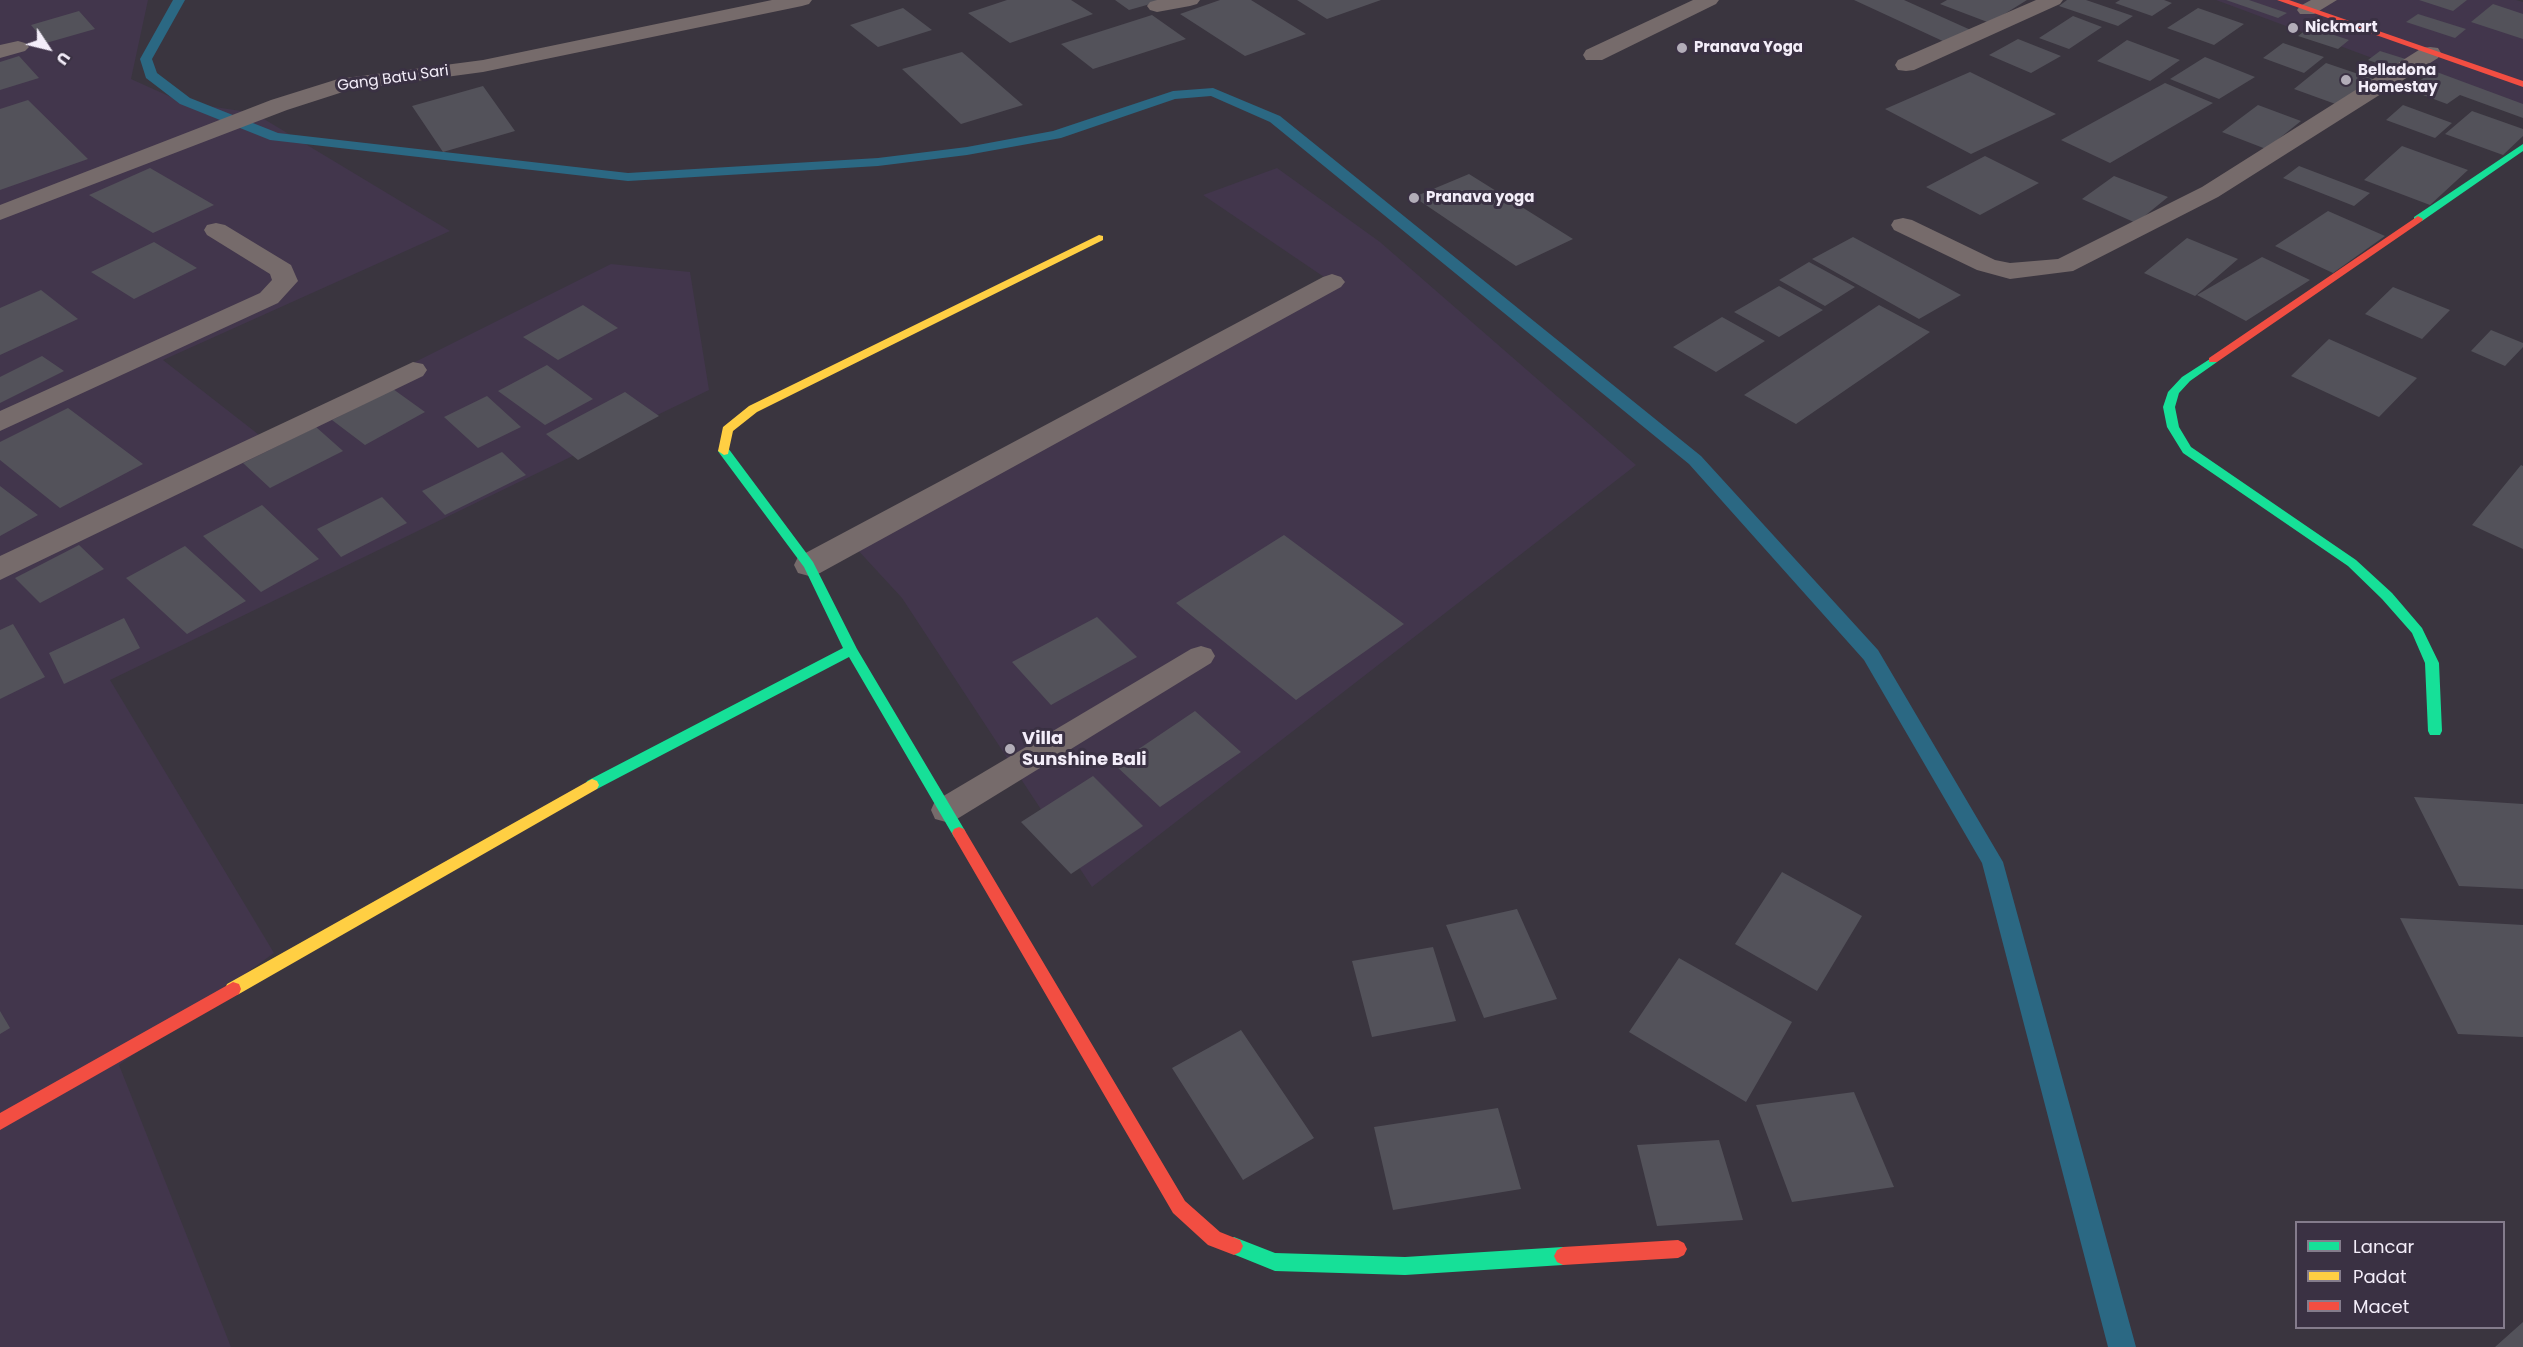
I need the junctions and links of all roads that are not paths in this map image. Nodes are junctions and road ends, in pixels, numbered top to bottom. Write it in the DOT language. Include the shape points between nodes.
graph roads {
  1 [pos="802,0"];
  2 [pos="1190,0"];
  3 [pos="1709,0"];
  4 [pos="2053,0"];
  5 [pos="2280,0"];
  6 [pos="2327,0"];
  7 [pos="1157,6"];
  8 [pos="2307,10"];
  9 [pos="2430,53"];
  10 [pos="1594,55"];
  11 [pos="1906,65"];
  12 [pos="2523,84"];
  13 [pos="2523,147"];
  14 [pos="0,213"];
  15 [pos="1903,225"];
  16 [pos="216,230"];
  17 [pos="1099,238"];
  18 [pos="1332,282"];
  19 [pos="413,370"];
  20 [pos="0,422"];
  21 [pos="809,565"];
  22 [pos="0,569"];
  23 [pos="851,650"];
  24 [pos="1201,656"];
  25 [pos="2435,731"];
  26 [pos="946,810"];
  27 [pos="0,1122"];
  28 [pos="1678,1249"];
  1 -- 14 [label="street, Gang Batu Sari" via="483,66 345,84 279,105"];
  2 -- 7 [label="street"];
  3 -- 10 [label="street"];
  4 -- 11 [label="street"];
  5 -- 8 [label="street"];
  6 -- 8 [label="street"];
  8 -- 9 [label="street"];
  9 -- 12 [label="street"];
  9 -- 15 [label="street" via="2210,192 2064,266 2010,271 1986,266"];
  13 -- 25 [label="street" via="2186,379 2174,392 2169,407 2173,427 2187,450 2352,563 2417,631 2432,663"];
  16 -- 20 [label="street" via="282,270 285,281 269,298"];
  17 -- 21 [label="street" via="753,409 727,430 723,450"];
  18 -- 21 [label="street"];
  19 -- 22 [label="street"];
  21 -- 23 [label="street"];
  23 -- 26 [label="street"];
  23 -- 27 [label="street" via="557,803"];
  24 -- 26 [label="lane"];
  26 -- 28 [label="street" via="1179,1207 1214,1239 1275,1262 1405,1266"];
}
